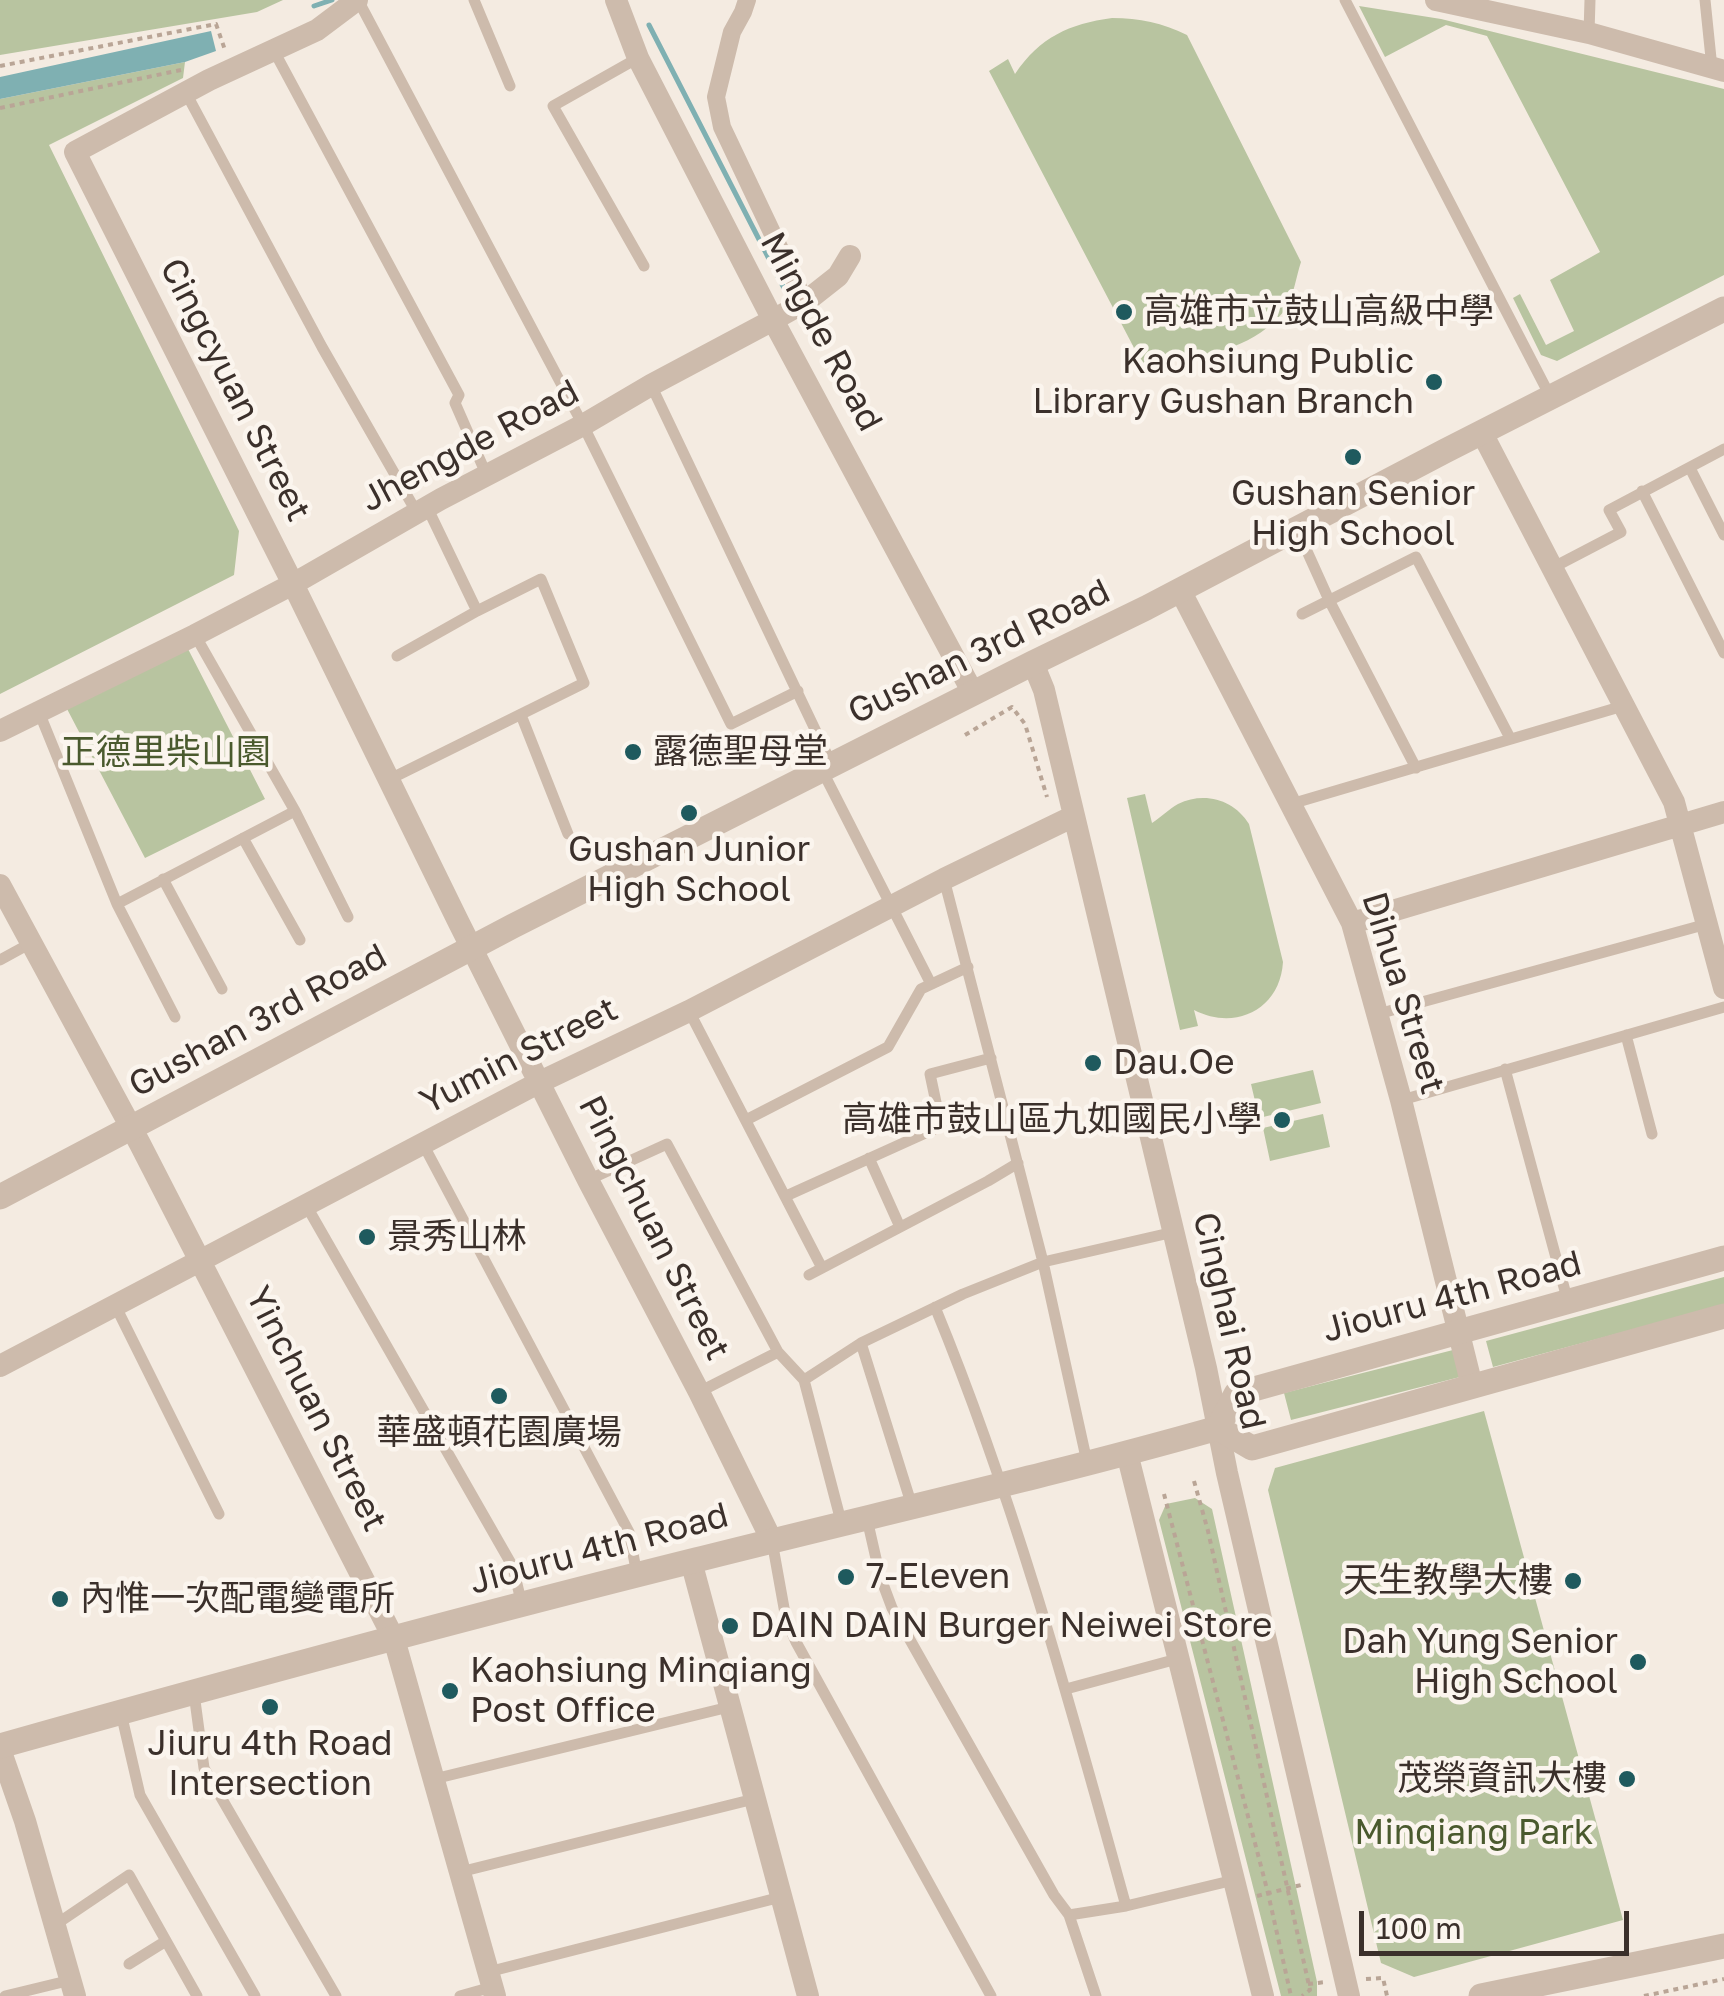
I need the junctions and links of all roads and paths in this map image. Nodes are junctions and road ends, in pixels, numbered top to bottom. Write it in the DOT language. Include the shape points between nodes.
graph roads {
  1 [pos="357,0"];
  2 [pos="474,0"];
  3 [pos="616,0"];
  4 [pos="747,0"];
  5 [pos="1345,0"];
  6 [pos="1436,0"];
  7 [pos="1590,0"];
  8 [pos="1705,0"];
  9 [pos="1589,33"];
  10 [pos="273,49"];
  11 [pos="227,55"];
  12 [pos="638,58"];
  13 [pos="0,66"];
  14 [pos="1718,69"];
  15 [pos="185,81"];
  16 [pos="510,86"];
  17 [pos="0,108"];
  18 [pos="850,256"];
  19 [pos="644,266"];
  20 [pos="805,302"];
  21 [pos="1724,308"];
  22 [pos="773,320"];
  23 [pos="651,385"];
  24 [pos="1550,397"];
  25 [pos="584,425"];
  26 [pos="1482,432"];
  27 [pos="1724,449"];
  28 [pos="1690,468"];
  29 [pos="488,476"];
  30 [pos="1642,492"];
  31 [pos="422,510"];
  32 [pos="1296,529"];
  33 [pos="1724,535"];
  34 [pos="1552,568"];
  35 [pos="293,584"];
  36 [pos="1180,590"];
  37 [pos="1329,600"];
  38 [pos="477,611"];
  39 [pos="1302,614"];
  40 [pos="195,635"];
  41 [pos="1724,653"];
  42 [pos="397,656"];
  43 [pos="1032,663"];
  44 [pos="798,690"];
  45 [pos="973,693"];
  46 [pos="1623,706"];
  47 [pos="39,712"];
  48 [pos="521,714"];
  49 [pos="0,731"];
  50 [pos="965,735"];
  51 [pos="1510,738"];
  52 [pos="827,767"];
  53 [pos="1416,768"];
  54 [pos="388,780"];
  55 [pos="1291,804"];
  56 [pos="295,811"];
  57 [pos="1724,812"];
  58 [pos="1063,814"];
  59 [pos="1680,825"];
  60 [pos="568,834"];
  61 [pos="243,838"];
  62 [pos="944,878"];
  63 [pos="164,879"];
  64 [pos="0,885"];
  65 [pos="117,904"];
  66 [pos="892,905"];
  67 [pos="348,917"];
  68 [pos="1352,923"];
  69 [pos="1713,927"];
  70 [pos="300,940"];
  71 [pos="31,943"];
  72 [pos="472,948"];
  73 [pos="0,960"];
  74 [pos="968,967"];
  75 [pos="932,984"];
  76 [pos="1724,988"];
  77 [pos="222,989"];
  78 [pos="1724,1007"];
  79 [pos="689,1011"];
  80 [pos="1378,1014"];
  81 [pos="175,1017"];
  82 [pos="1626,1035"];
  83 [pos="991,1058"];
  84 [pos="1505,1070"];
  85 [pos="540,1082"];
  86 [pos="1401,1100"];
  87 [pos="746,1120"];
  88 [pos="132,1127"];
  89 [pos="1652,1134"];
  90 [pos="424,1144"];
  91 [pos="868,1158"];
  92 [pos="1018,1163"];
  93 [pos="588,1180"];
  94 [pos="786,1196"];
  95 [pos="0,1197"];
  96 [pos="306,1205"];
  97 [pos="900,1227"];
  98 [pos="1174,1232"];
  99 [pos="1724,1258"];
  100 [pos="200,1260"];
  101 [pos="1043,1262"];
  102 [pos="822,1268"];
  103 [pos="809,1275"];
  104 [pos="1568,1302"];
  105 [pos="116,1306"];
  106 [pos="935,1307"];
  107 [pos="1724,1316"];
  108 [pos="1458,1332"];
  109 [pos="862,1343"];
  110 [pos="778,1352"];
  111 [pos="0,1366"];
  112 [pos="804,1380"];
  113 [pos="1472,1386"];
  114 [pos="699,1392"];
  115 [pos="1218,1428"];
  116 [pos="1127,1453"];
  117 [pos="1087,1463"];
  118 [pos="1194,1482"];
  119 [pos="1002,1484"];
  120 [pos="1164,1494"];
  121 [pos="912,1506"];
  122 [pos="219,1514"];
  123 [pos="854,1522"];
  124 [pos="772,1541"];
  125 [pos="691,1561"];
  126 [pos="637,1575"];
  127 [pos="522,1605"];
  128 [pos="394,1639"];
  129 [pos="1177,1658"];
  130 [pos="1066,1689"];
  131 [pos="194,1693"];
  132 [pos="729,1707"];
  133 [pos="121,1713"];
  134 [pos="0,1748"];
  135 [pos="434,1779"];
  136 [pos="754,1798"];
  137 [pos="460,1872"];
  138 [pos="1320,1881"];
  139 [pos="1288,1888"];
  140 [pos="1237,1890"];
  141 [pos="1268,1893"];
  142 [pos="781,1896"];
  143 [pos="1126,1906"];
  144 [pos="1069,1916"];
  145 [pos="56,1925"];
  146 [pos="166,1941"];
  147 [pos="1724,1946"];
  148 [pos="129,1964"];
  149 [pos="1382,1978"];
  150 [pos="1724,1978"];
  151 [pos="491,1985"];
  152 [pos="73,1988"];
  153 [pos="801,1995"];
  154 [pos="1291,1995"];
  155 [pos="5,1996"];
  156 [pos="196,1996"];
  157 [pos="255,1996"];
  158 [pos="336,1996"];
  159 [pos="460,1996"];
  160 [pos="992,1996"];
  161 [pos="1096,1996"];
  162 [pos="1263,1996"];
  163 [pos="1283,1996"];
  164 [pos="1302,1996"];
  165 [pos="1349,1996"];
  166 [pos="1386,1996"];
  167 [pos="1481,1996"];
  168 [pos="1644,1996"];
  1 -- 10 [label="street, Cingcyuan Street" via="317,30"];
  1 -- 25 [label="lane"];
  2 -- 16 [label="lane"];
  3 -- 12 [label="street, Mingde Road"];
  4 -- 20 [label="street" via="716,97 722,127"];
  5 -- 24 [label="lane"];
  6 -- 9 [label="street"];
  7 -- 9 [label="lane"];
  8 -- 14 [label="lane"];
  9 -- 14 [label="street"];
  10 -- 15 [label="street, Cingcyuan Street"];
  10 -- 29 [label="lane" via="458,395 455,403"];
  11 -- 13 [label="path" via="216,24"];
  12 -- 19 [label="lane" via="554,106"];
  12 -- 22 [label="street, Mingde Road"];
  15 -- 17 [label="path"];
  15 -- 31 [label="lane" via="322,347"];
  15 -- 35 [label="street, Cingcyuan Street" via="75,152"];
  18 -- 20 [label="street, Jhengde Road" via="838,276"];
  20 -- 22 [label="street, Jhengde Road"];
  21 -- 24 [label="street, Gushan 3rd Road"];
  22 -- 23 [label="street, Jhengde Road"];
  22 -- 45 [label="street, Mingde Road"];
  23 -- 25 [label="street, Jhengde Road"];
  23 -- 44 [label="lane"];
  24 -- 26 [label="street, Gushan 3rd Road"];
  25 -- 29 [label="street, Jhengde Road"];
  25 -- 44 [label="lane" via="730,724"];
  26 -- 32 [label="street, Gushan 3rd Road"];
  26 -- 34 [label="street"];
  27 -- 28 [label="lane"];
  28 -- 30 [label="lane"];
  28 -- 33 [label="lane"];
  29 -- 31 [label="street, Jhengde Road"];
  30 -- 34 [label="lane" via="1609,510 1621,532"];
  30 -- 41 [label="lane"];
  31 -- 35 [label="street, Jhengde Road"];
  31 -- 38 [label="lane"];
  32 -- 36 [label="street, Gushan 3rd Road"];
  32 -- 37 [label="lane"];
  34 -- 46 [label="street"];
  35 -- 40 [label="street, Jhengde Road"];
  35 -- 54 [label="street, Cingcyuan Street"];
  36 -- 43 [label="street, Gushan 3rd Road"];
  36 -- 55 [label="street, Dihua Street"];
  37 -- 39 [label="lane"];
  37 -- 51 [label="lane" via="1416,557"];
  37 -- 53 [label="lane"];
  38 -- 42 [label="lane"];
  38 -- 48 [label="lane" via="541,579 584,683"];
  40 -- 47 [label="street, Jhengde Road"];
  40 -- 56 [label="lane"];
  43 -- 45 [label="street, Gushan 3rd Road"];
  43 -- 58 [label="street, Cinghai Road" via="1044,690"];
  44 -- 52 [label="lane"];
  45 -- 52 [label="street, Gushan 3rd Road"];
  46 -- 51 [label="lane"];
  46 -- 59 [label="street"];
  47 -- 49 [label="street, Jhengde Road"];
  47 -- 65 [label="lane"];
  48 -- 54 [label="lane"];
  48 -- 60 [label="lane"];
  50 -- 58 [label="path" via="1012,707"];
  51 -- 53 [label="lane"];
  52 -- 66 [label="lane"];
  52 -- 72 [label="street, Gushan 3rd Road"];
  53 -- 55 [label="lane"];
  54 -- 72 [label="street, Cingcyuan Street"];
  55 -- 68 [label="street, Dihua Street"];
  56 -- 61 [label="lane"];
  56 -- 67 [label="lane"];
  57 -- 59 [label="street"];
  58 -- 62 [label="street, Yumin Street"];
  58 -- 98 [label="street, Cinghai Road"];
  59 -- 68 [label="street"];
  59 -- 69 [label="street"];
  61 -- 63 [label="lane"];
  61 -- 70 [label="lane"];
  62 -- 66 [label="street, Yumin Street"];
  62 -- 74 [label="lane"];
  63 -- 65 [label="lane"];
  63 -- 77 [label="lane"];
  64 -- 71 [label="street, Yinchuan Street"];
  65 -- 81 [label="lane"];
  66 -- 75 [label="lane"];
  66 -- 79 [label="street, Yumin Street"];
  68 -- 80 [label="street, Dihua Street"];
  69 -- 76 [label="street"];
  69 -- 80 [label="lane"];
  71 -- 73 [label="lane"];
  71 -- 88 [label="street, Yinchuan Street"];
  72 -- 85 [label="street, Pingchuan Street"];
  72 -- 88 [label="street, Gushan 3rd Road"];
  74 -- 75 [label="lane"];
  74 -- 83 [label="lane"];
  75 -- 87 [label="lane" via="921,989 888,1046"];
  78 -- 82 [label="lane"];
  79 -- 85 [label="street, Yumin Street"];
  79 -- 87 [label="lane"];
  80 -- 86 [label="street, Dihua Street"];
  82 -- 84 [label="lane"];
  82 -- 89 [label="lane"];
  83 -- 91 [label="lane" via="930,1074 941,1126"];
  83 -- 92 [label="lane"];
  84 -- 86 [label="lane"];
  84 -- 104 [label="lane"];
  85 -- 90 [label="street, Yumin Street"];
  85 -- 93 [label="street, Pingchuan Street"];
  86 -- 108 [label="street, Dihua Street"];
  87 -- 94 [label="lane"];
  88 -- 95 [label="street, Gushan 3rd Road"];
  88 -- 100 [label="street, Yinchuan Street"];
  90 -- 96 [label="street, Yumin Street"];
  90 -- 126 [label="lane" via="629,1532"];
  91 -- 94 [label="lane"];
  91 -- 97 [label="lane"];
  92 -- 97 [label="lane"];
  92 -- 101 [label="lane"];
  93 -- 110 [label="lane" via="667,1144"];
  93 -- 114 [label="street, Pingchuan Street"];
  94 -- 102 [label="lane"];
  96 -- 100 [label="street, Yumin Street"];
  96 -- 127 [label="lane" via="513,1567"];
  97 -- 102 [label="lane"];
  98 -- 101 [label="lane"];
  98 -- 115 [label="street, Cinghai Road"];
  99 -- 104 [label="street, Jiouru 4th Road"];
  100 -- 105 [label="street, Yumin Street"];
  100 -- 128 [label="street, Yinchuan Street"];
  101 -- 106 [label="lane"];
  101 -- 117 [label="lane"];
  102 -- 103 [label="lane"];
  104 -- 108 [label="street, Jiouru 4th Road"];
  105 -- 111 [label="street, Yumin Street"];
  105 -- 122 [label="lane"];
  106 -- 109 [label="lane"];
  106 -- 119 [label="lane"];
  107 -- 113 [label="street"];
  108 -- 113 [label="street, Dihua Street"];
  108 -- 115 [label="street, Jiouru 4th Road" via="1236,1394"];
  109 -- 112 [label="lane"];
  109 -- 121 [label="lane"];
  110 -- 112 [label="lane"];
  110 -- 114 [label="lane"];
  112 -- 123 [label="lane"];
  113 -- 115 [label="street" via="1252,1448"];
  114 -- 124 [label="street, Pingchuan Street"];
  115 -- 116 [label="street, Jiouru 4th Road"];
  115 -- 138 [label="street, Cinghai Road"];
  116 -- 117 [label="street, Jiouru 4th Road"];
  116 -- 129 [label="street"];
  117 -- 119 [label="street, Jiouru 4th Road"];
  118 -- 139 [label="path"];
  119 -- 121 [label="street, Jiouru 4th Road"];
  119 -- 130 [label="lane"];
  120 -- 141 [label="path"];
  121 -- 123 [label="street, Jiouru 4th Road"];
  123 -- 124 [label="street, Jiouru 4th Road"];
  123 -- 144 [label="lane" via="892,1608"];
  124 -- 125 [label="street, Jiouru 4th Road"];
  124 -- 160 [label="lane" via="796,1642"];
  125 -- 126 [label="street, Jiouru 4th Road"];
  125 -- 132 [label="street"];
  126 -- 127 [label="street, Jiouru 4th Road"];
  127 -- 128 [label="street, Jiouru 4th Road"];
  128 -- 131 [label="street, Jiouru 4th Road"];
  128 -- 135 [label="street, Yinchuan Street"];
  129 -- 130 [label="lane"];
  129 -- 140 [label="street"];
  130 -- 143 [label="lane"];
  131 -- 133 [label="street, Jiouru 4th Road"];
  131 -- 158 [label="lane" via="204,1768"];
  132 -- 135 [label="lane"];
  132 -- 136 [label="street"];
  133 -- 134 [label="street, Jiouru 4th Road"];
  133 -- 157 [label="lane" via="140,1795"];
  134 -- 145 [label="street"];
  135 -- 137 [label="street, Yinchuan Street"];
  136 -- 137 [label="lane"];
  136 -- 142 [label="street"];
  137 -- 151 [label="street, Yinchuan Street"];
  138 -- 139 [label="path"];
  138 -- 165 [label="street, Cinghai Road"];
  139 -- 141 [label="path"];
  139 -- 164 [label="path" via="1310,1990"];
  140 -- 141 [label="path"];
  140 -- 143 [label="lane"];
  140 -- 162 [label="street"];
  141 -- 154 [label="path"];
  142 -- 151 [label="lane"];
  142 -- 153 [label="street"];
  143 -- 144 [label="lane"];
  144 -- 161 [label="lane"];
  145 -- 146 [label="lane" via="129,1876"];
  145 -- 152 [label="street"];
  146 -- 148 [label="lane"];
  146 -- 156 [label="lane"];
  147 -- 167 [label="street"];
  149 -- 166 [label="path"];
  150 -- 168 [label="path"];
  151 -- 159 [label="lane"];
  152 -- 155 [label="lane"];
  154 -- 163 [label="path"];
}
